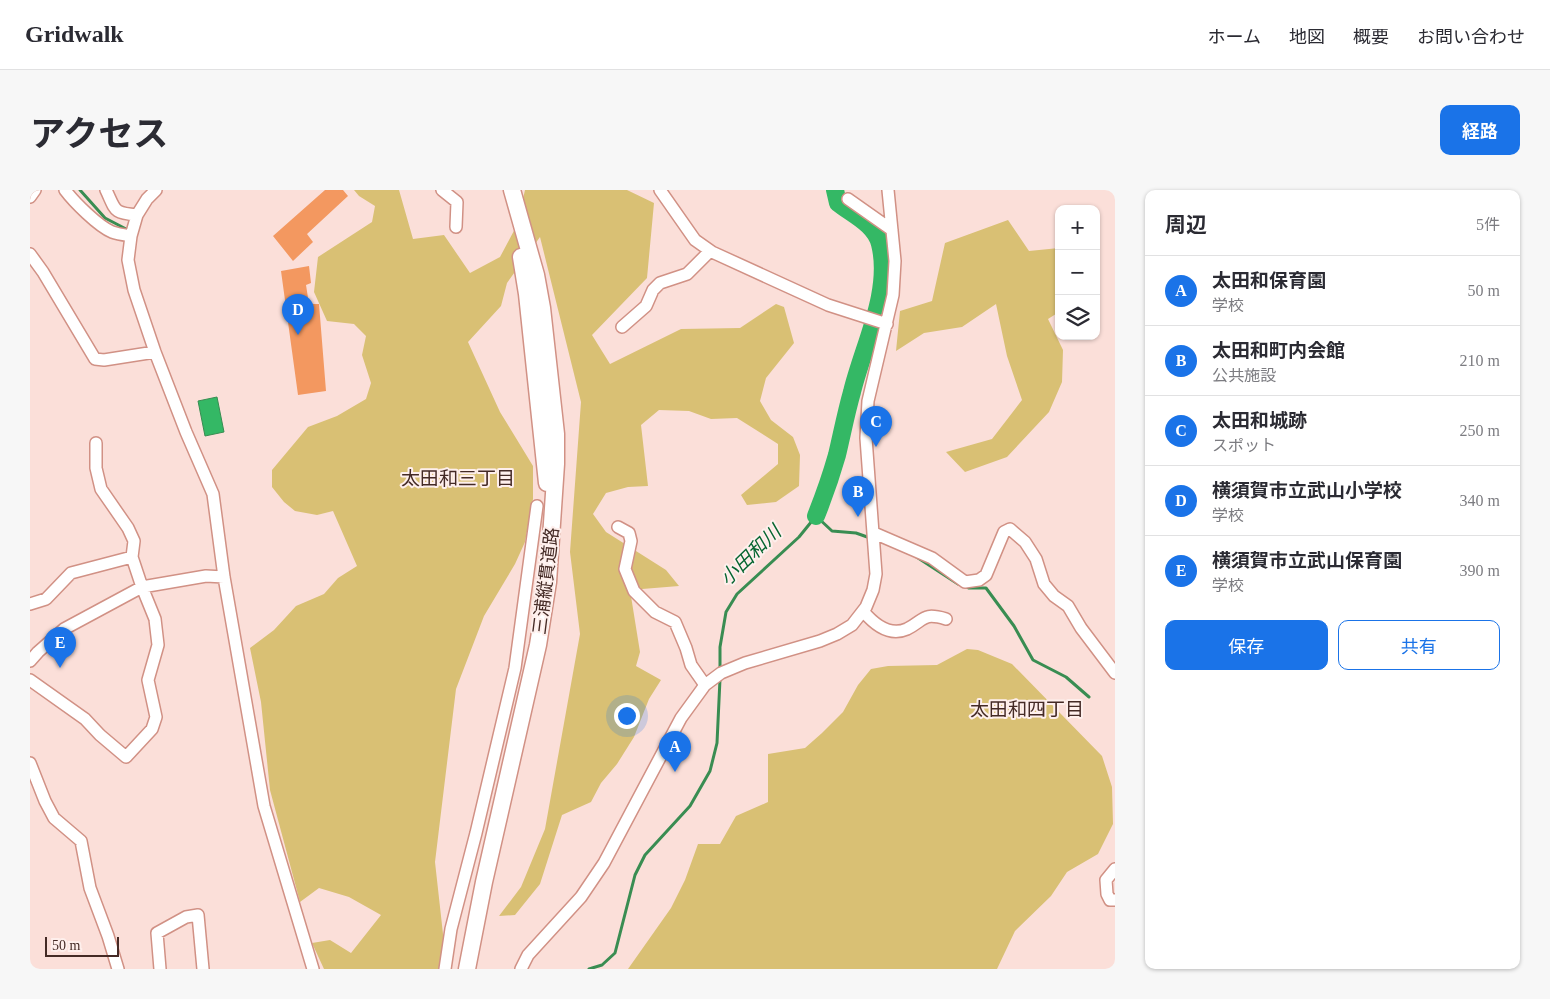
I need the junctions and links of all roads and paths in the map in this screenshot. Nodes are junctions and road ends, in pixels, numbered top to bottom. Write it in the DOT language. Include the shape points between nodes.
graph roads {
  1 [pos="35,190"];
  2 [pos="65,190"];
  3 [pos="106,190"];
  4 [pos="156,190"];
  5 [pos="442,190"];
  6 [pos="506,190"];
  7 [pos="512,190"];
  8 [pos="660,190"];
  9 [pos="888,190"];
  10 [pos="30,197"];
  11 [pos="848,200"];
  12 [pos="137,215"];
  13 [pos="456,227"];
  14 [pos="892,230"];
  15 [pos="131,236"];
  16 [pos="710,250"];
  17 [pos="30,254"];
  18 [pos="887,324"];
  19 [pos="622,326"];
  20 [pos="155,352"];
  21 [pos="96,443"];
  22 [pos="537,506"];
  23 [pos="618,527"];
  24 [pos="874,533"];
  25 [pos="132,557"];
  26 [pos="224,577"];
  27 [pos="142,587"];
  28 [pos="30,604"];
  29 [pos="863,611"];
  30 [pos="946,619"];
  31 [pos="30,661"];
  32 [pos="1115,673"];
  33 [pos="30,680"];
  34 [pos="705,685"];
  35 [pos="30,763"];
  36 [pos="1115,869"];
  37 [pos="1115,900"];
  38 [pos="118,969"];
  39 [pos="160,969"];
  40 [pos="203,969"];
  41 [pos="313,969"];
  42 [pos="445,969"];
  43 [pos="461,969"];
  44 [pos="467,969"];
  45 [pos="521,969"];
  1 -- 10 [label="street"];
  2 -- 15 [label="street" via="111,232"];
  3 -- 12 [label="street" via="120,214"];
  4 -- 12 [label="street"];
  5 -- 13 [label="street" via="457,202"];
  6 -- 43 [label="highway, 三浦縦貫道路" via="517,230 527,294 547,476 546,538 533,644"];
  7 -- 44 [label="highway, 三浦縦貫道路" via="536,274 542,308 556,434 556,473 548,582 538,645"];
  8 -- 16 [label="street" via="695,240"];
  9 -- 14 [label="street"];
  11 -- 14 [label="street"];
  12 -- 15 [label="street"];
  14 -- 18 [label="street" via="895,261"];
  15 -- 20 [label="street" via="128,260 134,290"];
  16 -- 18 [label="street" via="828,305"];
  16 -- 19 [label="street" via="686,274 660,283 646,306"];
  17 -- 20 [label="street" via="95,358 104,360"];
  18 -- 24 [label="street" via="868,401 866,438"];
  20 -- 26 [label="street" via="213,494"];
  21 -- 25 [label="street" via="96,468 101,490 131,534 134,541"];
  22 -- 42 [label="street" via="515,668 451,929"];
  23 -- 34 [label="street" via="628,534 630,541 625,569 634,591 655,612 675,622 691,665"];
  24 -- 29 [label="street" via="876,574"];
  24 -- 32 [label="street" via="932,558 965,582 979,580 986,575 1004,532 1010,529 1025,542 1036,559 1044,584 1068,606"];
  25 -- 27 [label="street"];
  25 -- 28 [label="street" via="71,574 46,599"];
  26 -- 27 [label="street" via="206,576"];
  26 -- 41 [label="street" via="264,806"];
  27 -- 31 [label="street" via="64,629"];
  27 -- 33 [label="street" via="155,619 158,645 148,680 156,717 152,729 126,757 84,718"];
  29 -- 30 [label="street" via="874,624 892,630 908,628 929,616"];
  29 -- 34 [label="street" via="852,625 837,634 721,672"];
  34 -- 45 [label="street" via="681,718 604,863 581,897 528,955"];
  35 -- 38 [label="street" via="54,818 81,841 90,888"];
  36 -- 37 [label="street" via="1106,880 1107,894 1110,900"];
  39 -- 40 [label="street" via="157,933 186,916 198,915"];
}
